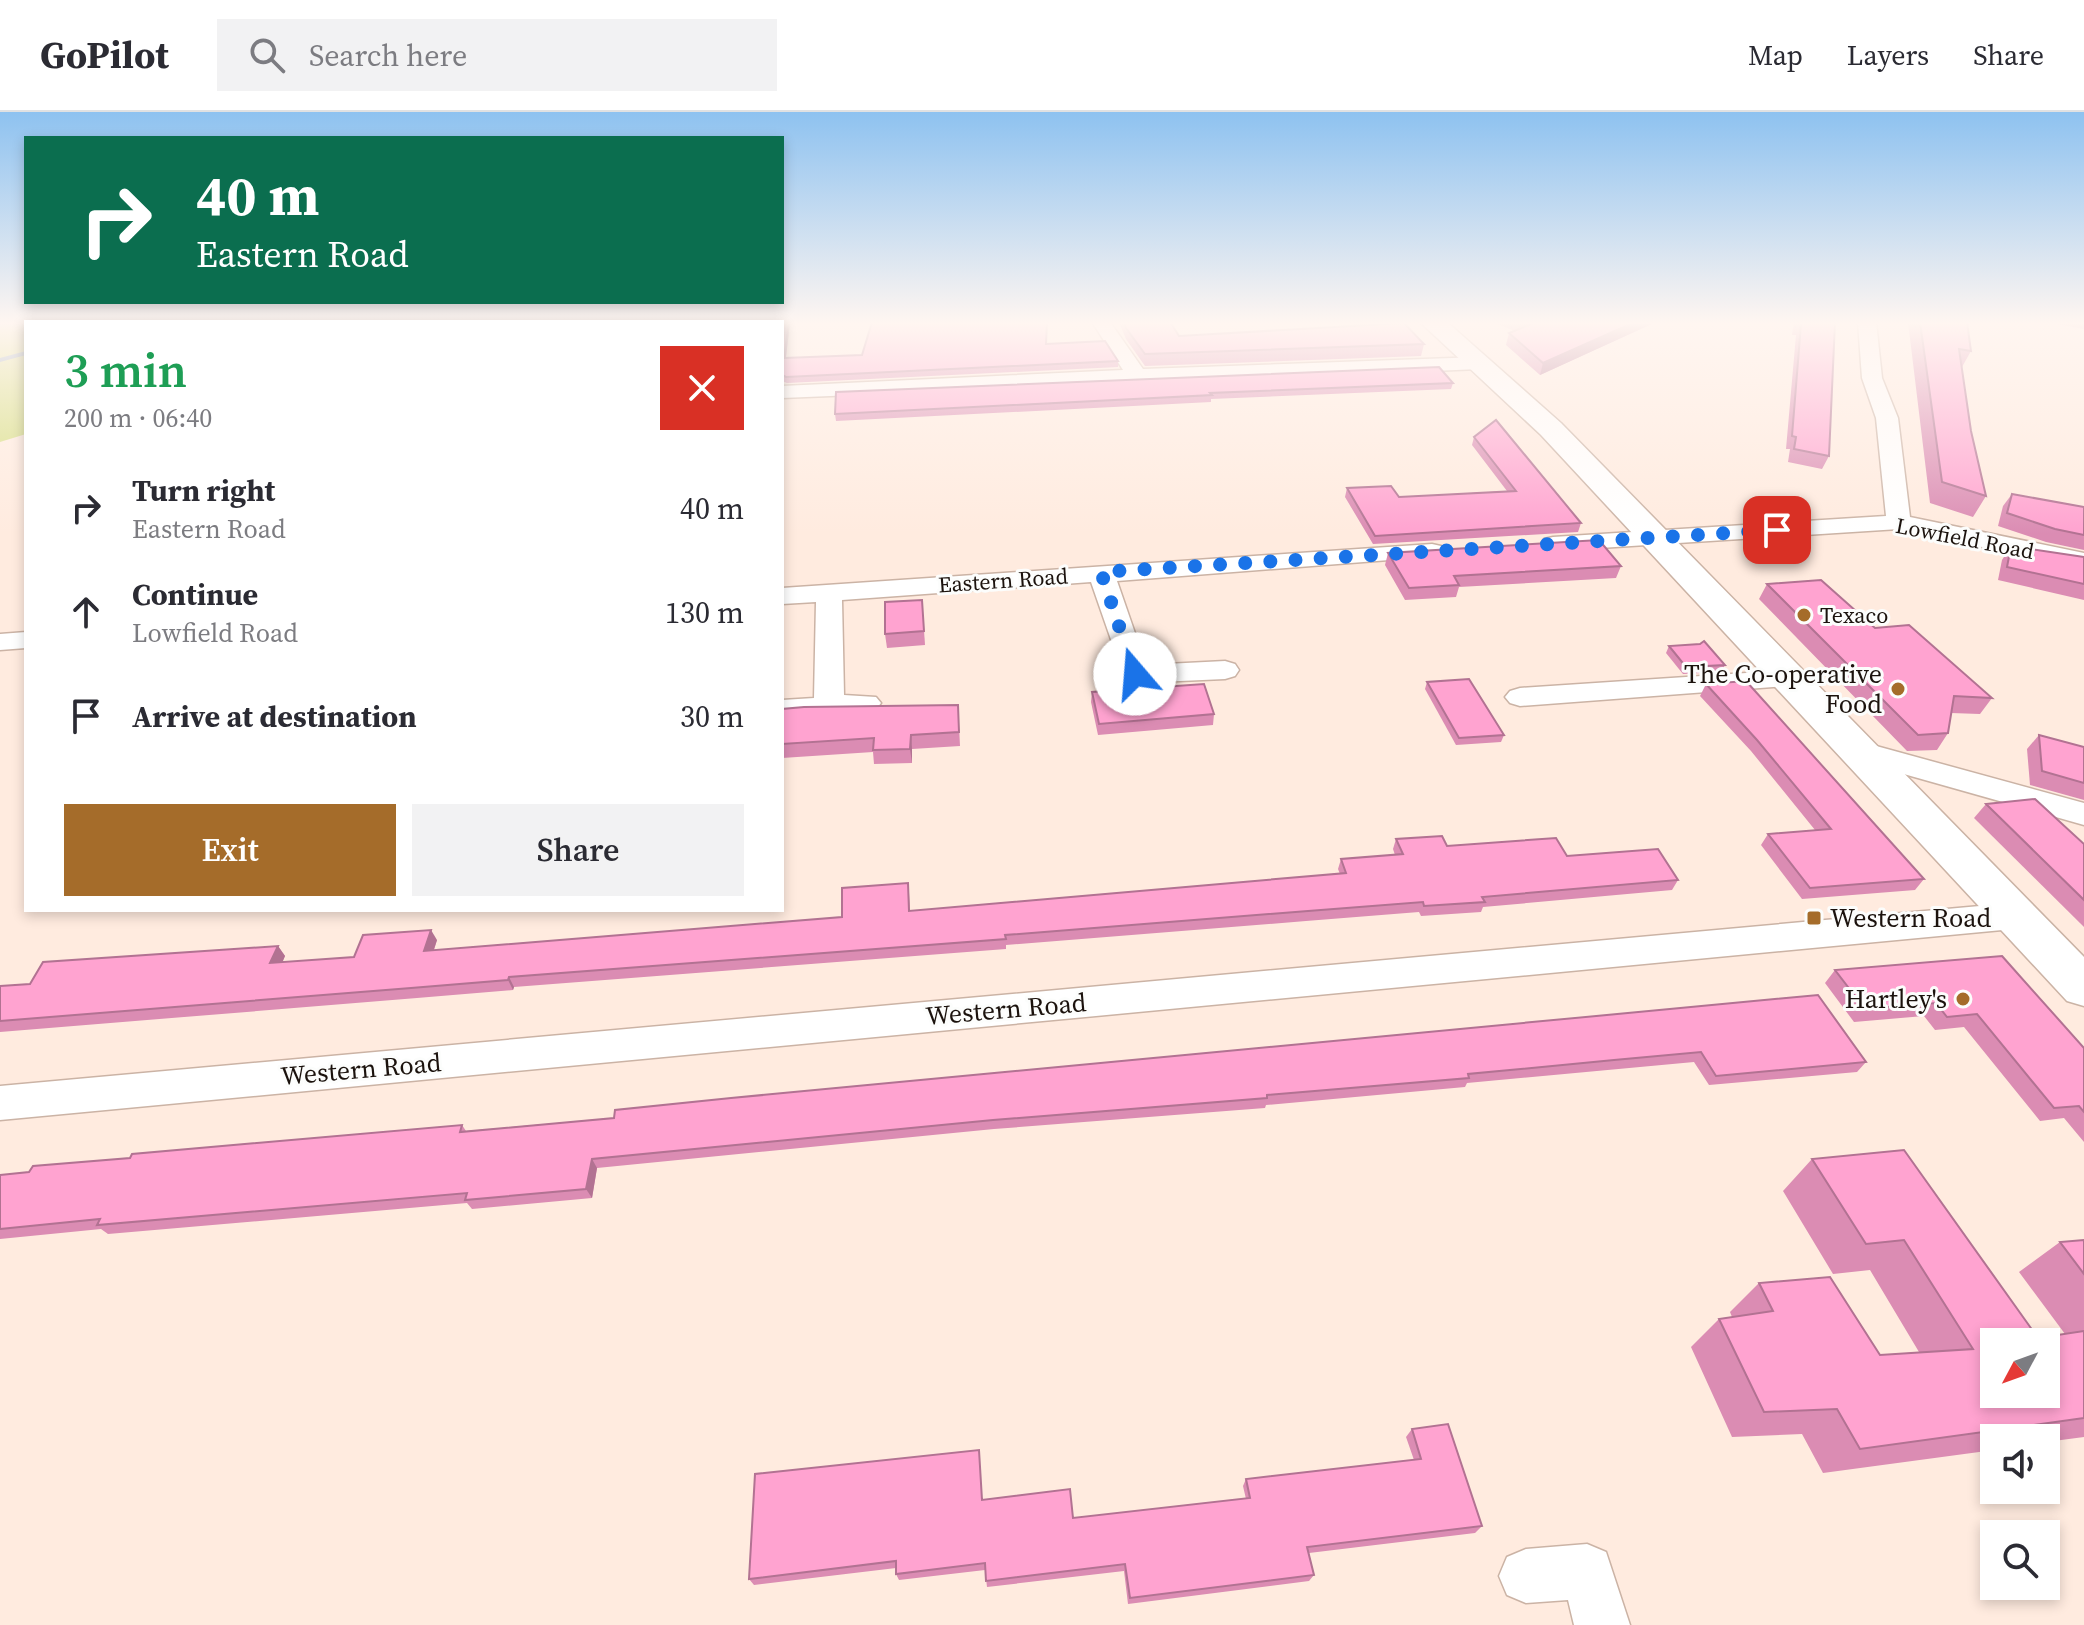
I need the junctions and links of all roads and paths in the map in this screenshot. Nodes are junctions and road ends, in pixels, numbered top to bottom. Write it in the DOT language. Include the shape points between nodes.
graph roads {
  1 [pos="1512,393"];
  2 [pos="1877,393"];
  3 [pos="1899,522"];
  4 [pos="1655,537"];
  5 [pos="1528,545"];
  6 [pos="1449,550"];
  7 [pos="2084,561"];
  8 [pos="1101,572"];
  9 [pos="829,593"];
  10 [pos="784,596"];
  11 [pos="24,640"];
  12 [pos="0,642"];
  13 [pos="1225,670"];
  14 [pos="1790,679"];
  15 [pos="1520,697"];
  16 [pos="866,703"];
  17 [pos="829,705"];
  18 [pos="784,709"];
  19 [pos="1858,751"];
  20 [pos="2084,814"];
  21 [pos="2013,916"];
  22 [pos="2084,987"];
  23 [pos="0,1103"];
  24 [pos="1526,1576"];
  25 [pos="1602,1625"];
  1 -- 4 [label="main road"];
  2 -- 3 [label="street" via="1887,418"];
  3 -- 4 [label="street, Lowfield Road"];
  3 -- 7 [label="street, Lowfield Road"];
  4 -- 5 [label="street"];
  4 -- 14 [label="main road"];
  6 -- 8 [label="street, Eastern Road"];
  8 -- 9 [label="street, Eastern Road"];
  8 -- 13 [label="street" via="1135,674"];
  9 -- 10 [label="street, Eastern Road"];
  9 -- 17 [label="street"];
  11 -- 12 [label="street"];
  14 -- 15 [label="street"];
  14 -- 19 [label="main road"];
  16 -- 17 [label="street"];
  17 -- 18 [label="street"];
  19 -- 20 [label="street"];
  19 -- 21 [label="main road"];
  21 -- 22 [label="main road"];
  21 -- 23 [label="street, Western Road"];
  24 -- 25 [label="street" via="1587,1571"];
}
